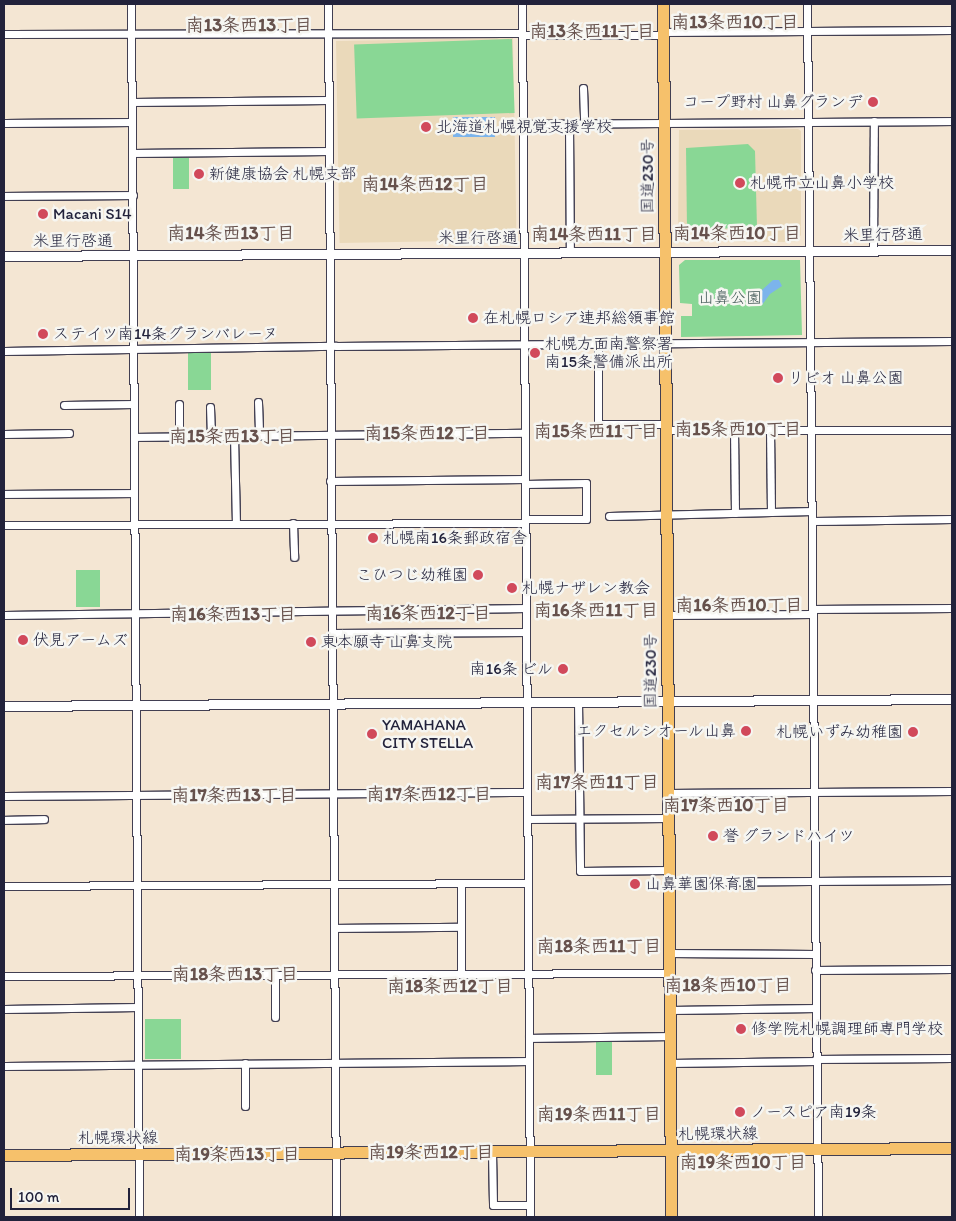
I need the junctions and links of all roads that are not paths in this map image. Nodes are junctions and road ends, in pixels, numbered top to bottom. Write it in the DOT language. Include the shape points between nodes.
graph roads {
  1 [pos="131,4"];
  2 [pos="328,4"];
  3 [pos="522,4"];
  4 [pos="663,4"];
  5 [pos="807,4"];
  6 [pos="952,30"];
  7 [pos="807,31"];
  8 [pos="4,34"];
  9 [pos="132,34"];
  10 [pos="328,34"];
  11 [pos="522,34"];
  12 [pos="663,34"];
  13 [pos="583,88"];
  14 [pos="328,100"];
  15 [pos="132,102"];
  16 [pos="808,121"];
  17 [pos="874,121"];
  18 [pos="952,121"];
  19 [pos="4,122"];
  20 [pos="132,122"];
  21 [pos="664,123"];
  22 [pos="522,124"];
  23 [pos="569,124"];
  24 [pos="584,124"];
  25 [pos="329,151"];
  26 [pos="132,153"];
  27 [pos="132,195"];
  28 [pos="4,196"];
  29 [pos="873,250"];
  30 [pos="952,250"];
  31 [pos="809,251"];
  32 [pos="570,252"];
  33 [pos="664,252"];
  34 [pos="524,253"];
  35 [pos="329,254"];
  36 [pos="133,255"];
  37 [pos="4,256"];
  38 [pos="952,341"];
  39 [pos="810,342"];
  40 [pos="665,343"];
  41 [pos="524,344"];
  42 [pos="598,344"];
  43 [pos="330,346"];
  44 [pos="133,349"];
  45 [pos="4,351"];
  46 [pos="258,402"];
  47 [pos="134,404"];
  48 [pos="179,404"];
  49 [pos="64,405"];
  50 [pos="210,407"];
  51 [pos="666,427"];
  52 [pos="770,429"];
  53 [pos="811,429"];
  54 [pos="734,430"];
  55 [pos="952,430"];
  56 [pos="69,433"];
  57 [pos="525,433"];
  58 [pos="4,434"];
  59 [pos="330,434"];
  60 [pos="258,435"];
  61 [pos="179,436"];
  62 [pos="211,436"];
  63 [pos="234,436"];
  64 [pos="134,437"];
  65 [pos="330,481"];
  66 [pos="525,481"];
  67 [pos="134,493"];
  68 [pos="4,494"];
  69 [pos="812,511"];
  70 [pos="771,512"];
  71 [pos="735,513"];
  72 [pos="666,515"];
  73 [pos="609,516"];
  74 [pos="952,519"];
  75 [pos="525,521"];
  76 [pos="812,521"];
  77 [pos="293,523"];
  78 [pos="331,523"];
  79 [pos="236,524"];
  80 [pos="4,525"];
  81 [pos="134,525"];
  82 [pos="294,557"];
  83 [pos="526,608"];
  84 [pos="952,608"];
  85 [pos="332,612"];
  86 [pos="812,612"];
  87 [pos="135,613"];
  88 [pos="667,614"];
  89 [pos="4,615"];
  90 [pos="526,632"];
  91 [pos="332,633"];
  92 [pos="952,699"];
  93 [pos="813,700"];
  94 [pos="578,701"];
  95 [pos="667,701"];
  96 [pos="526,702"];
  97 [pos="332,703"];
  98 [pos="136,705"];
  99 [pos="4,706"];
  100 [pos="527,792"];
  101 [pos="814,792"];
  102 [pos="952,792"];
  103 [pos="332,793"];
  104 [pos="668,793"];
  105 [pos="136,795"];
  106 [pos="4,796"];
  107 [pos="668,818"];
  108 [pos="44,819"];
  109 [pos="527,819"];
  110 [pos="579,819"];
  111 [pos="4,820"];
  112 [pos="669,876"];
  113 [pos="952,880"];
  114 [pos="815,881"];
  115 [pos="461,883"];
  116 [pos="528,883"];
  117 [pos="333,884"];
  118 [pos="137,885"];
  119 [pos="4,886"];
  120 [pos="334,928"];
  121 [pos="461,928"];
  122 [pos="669,953"];
  123 [pos="815,954"];
  124 [pos="952,969"];
  125 [pos="815,970"];
  126 [pos="461,973"];
  127 [pos="528,973"];
  128 [pos="669,973"];
  129 [pos="137,974"];
  130 [pos="275,974"];
  131 [pos="334,974"];
  132 [pos="4,976"];
  133 [pos="138,1007"];
  134 [pos="816,1008"];
  135 [pos="4,1009"];
  136 [pos="670,1010"];
  137 [pos="275,1017"];
  138 [pos="670,1036"];
  139 [pos="529,1038"];
  140 [pos="952,1058"];
  141 [pos="816,1060"];
  142 [pos="529,1061"];
  143 [pos="335,1062"];
  144 [pos="245,1063"];
  145 [pos="670,1063"];
  146 [pos="138,1065"];
  147 [pos="4,1066"];
  148 [pos="245,1106"];
  149 [pos="952,1148"];
  150 [pos="817,1150"];
  151 [pos="670,1151"];
  152 [pos="492,1152"];
  153 [pos="529,1152"];
  154 [pos="335,1153"];
  155 [pos="139,1154"];
  156 [pos="4,1155"];
  157 [pos="530,1205"];
  158 [pos="139,1217"];
  159 [pos="336,1217"];
  160 [pos="530,1217"];
  161 [pos="671,1217"];
  162 [pos="818,1217"];
  1 -- 9 [label="street"];
  2 -- 10 [label="street"];
  3 -- 11 [label="street"];
  4 -- 12 [label="main road, 国道230号"];
  5 -- 7 [label="street"];
  6 -- 7 [label="street"];
  7 -- 12 [label="street"];
  7 -- 16 [label="street"];
  8 -- 9 [label="street"];
  9 -- 10 [label="street"];
  9 -- 15 [label="street"];
  10 -- 11 [label="street"];
  10 -- 14 [label="street"];
  11 -- 12 [label="street"];
  11 -- 22 [label="street"];
  12 -- 21 [label="main road, 国道230号"];
  13 -- 24 [label="street"];
  14 -- 15 [label="street"];
  14 -- 25 [label="street"];
  15 -- 20 [label="street"];
  16 -- 17 [label="street"];
  16 -- 21 [label="street"];
  16 -- 31 [label="street"];
  17 -- 18 [label="street"];
  17 -- 29 [label="street"];
  19 -- 20 [label="street"];
  20 -- 26 [label="street"];
  21 -- 24 [label="street"];
  21 -- 33 [label="main road, 国道230号"];
  22 -- 23 [label="street"];
  22 -- 34 [label="street"];
  23 -- 24 [label="street"];
  23 -- 32 [label="street"];
  25 -- 26 [label="street"];
  25 -- 35 [label="street"];
  26 -- 27 [label="street"];
  27 -- 28 [label="street"];
  27 -- 36 [label="street"];
  29 -- 30 [label="street, 米里行啓通"];
  29 -- 31 [label="street, 米里行啓通"];
  31 -- 33 [label="street, 米里行啓通"];
  31 -- 39 [label="street"];
  32 -- 33 [label="street, 米里行啓通"];
  32 -- 34 [label="street, 米里行啓通"];
  33 -- 40 [label="main road, 国道230号"];
  34 -- 35 [label="street, 米里行啓通"];
  34 -- 41 [label="street"];
  35 -- 36 [label="street, 米里行啓通"];
  35 -- 43 [label="street"];
  36 -- 37 [label="street, 米里行啓通"];
  36 -- 44 [label="street"];
  38 -- 39 [label="street"];
  39 -- 40 [label="street"];
  39 -- 53 [label="street"];
  40 -- 42 [label="street"];
  40 -- 51 [label="main road, 国道230号"];
  41 -- 42 [label="street"];
  41 -- 43 [label="street"];
  41 -- 57 [label="street"];
  42 -- 51 [label="street" via="598,424"];
  43 -- 44 [label="street"];
  43 -- 59 [label="street"];
  44 -- 45 [label="street"];
  44 -- 47 [label="street"];
  46 -- 60 [label="street"];
  47 -- 49 [label="street"];
  47 -- 64 [label="street"];
  48 -- 61 [label="street"];
  50 -- 62 [label="street"];
  51 -- 54 [label="street"];
  51 -- 72 [label="main road, 国道230号"];
  52 -- 53 [label="street"];
  52 -- 54 [label="street"];
  52 -- 70 [label="street"];
  53 -- 55 [label="street"];
  53 -- 69 [label="street"];
  54 -- 71 [label="street"];
  56 -- 58 [label="street"];
  57 -- 59 [label="street"];
  57 -- 66 [label="street"];
  59 -- 60 [label="street"];
  59 -- 65 [label="street"];
  60 -- 63 [label="street"];
  61 -- 62 [label="street"];
  61 -- 64 [label="street"];
  62 -- 63 [label="street"];
  63 -- 79 [label="street"];
  64 -- 67 [label="street"];
  65 -- 66 [label="street"];
  65 -- 78 [label="street"];
  66 -- 75 [label="street"];
  66 -- 75 [label="street" via="586,484 586,519"];
  67 -- 68 [label="street"];
  67 -- 81 [label="street"];
  69 -- 70 [label="street"];
  69 -- 76 [label="street"];
  70 -- 71 [label="street"];
  71 -- 72 [label="street"];
  72 -- 73 [label="street"];
  72 -- 88 [label="main road, 国道230号"];
  74 -- 76 [label="street"];
  75 -- 78 [label="street"];
  75 -- 83 [label="street"];
  76 -- 86 [label="street"];
  77 -- 78 [label="street"];
  77 -- 79 [label="street"];
  77 -- 82 [label="street"];
  78 -- 85 [label="street"];
  79 -- 81 [label="street"];
  80 -- 81 [label="street"];
  81 -- 87 [label="street"];
  83 -- 85 [label="street" via="340,609"];
  83 -- 90 [label="street"];
  84 -- 86 [label="street"];
  85 -- 87 [label="street"];
  85 -- 91 [label="street"];
  86 -- 88 [label="street"];
  86 -- 93 [label="street"];
  87 -- 89 [label="street"];
  87 -- 98 [label="street"];
  88 -- 95 [label="main road, 国道230号"];
  90 -- 91 [label="street"];
  90 -- 96 [label="street"];
  91 -- 97 [label="street"];
  92 -- 93 [label="street"];
  93 -- 95 [label="street"];
  93 -- 101 [label="street"];
  94 -- 95 [label="street"];
  94 -- 96 [label="street"];
  94 -- 110 [label="street"];
  95 -- 104 [label="main road, 国道230号"];
  96 -- 97 [label="street"];
  96 -- 100 [label="street"];
  97 -- 98 [label="street"];
  97 -- 103 [label="street"];
  98 -- 99 [label="street"];
  98 -- 105 [label="street"];
  100 -- 103 [label="street"];
  100 -- 109 [label="street"];
  101 -- 102 [label="street"];
  101 -- 104 [label="street"];
  101 -- 114 [label="street"];
  103 -- 105 [label="street"];
  103 -- 117 [label="street"];
  104 -- 107 [label="main road, 国道230号"];
  105 -- 106 [label="street"];
  105 -- 118 [label="street"];
  107 -- 110 [label="street"];
  107 -- 112 [label="main road, 国道230号"];
  108 -- 111 [label="street"];
  109 -- 110 [label="street"];
  109 -- 116 [label="street"];
  110 -- 112 [label="street" via="580,871"];
  112 -- 114 [label="street"];
  112 -- 122 [label="main road, 国道230号"];
  113 -- 114 [label="street"];
  114 -- 123 [label="street"];
  115 -- 116 [label="street"];
  115 -- 117 [label="street"];
  115 -- 121 [label="street"];
  116 -- 127 [label="street"];
  117 -- 118 [label="street"];
  117 -- 120 [label="street"];
  118 -- 119 [label="street"];
  118 -- 129 [label="street"];
  120 -- 121 [label="street"];
  120 -- 131 [label="street"];
  121 -- 126 [label="street"];
  122 -- 123 [label="street"];
  122 -- 128 [label="main road, 国道230号"];
  123 -- 125 [label="street"];
  124 -- 125 [label="street"];
  125 -- 134 [label="street"];
  126 -- 127 [label="street"];
  126 -- 131 [label="street"];
  127 -- 128 [label="street"];
  127 -- 139 [label="street"];
  128 -- 136 [label="main road, 国道230号"];
  129 -- 130 [label="street"];
  129 -- 132 [label="street"];
  129 -- 133 [label="street"];
  130 -- 131 [label="street"];
  130 -- 137 [label="street"];
  131 -- 143 [label="street"];
  133 -- 135 [label="street"];
  133 -- 146 [label="street"];
  134 -- 136 [label="street"];
  134 -- 141 [label="street"];
  136 -- 138 [label="main road, 国道230号"];
  138 -- 139 [label="street"];
  138 -- 145 [label="main road, 国道230号"];
  139 -- 142 [label="street"];
  140 -- 141 [label="street"];
  141 -- 145 [label="street"];
  141 -- 150 [label="street"];
  142 -- 143 [label="street"];
  142 -- 153 [label="street"];
  143 -- 144 [label="street"];
  143 -- 154 [label="street"];
  144 -- 146 [label="street"];
  144 -- 148 [label="street"];
  145 -- 151 [label="main road, 国道230号"];
  146 -- 147 [label="street"];
  146 -- 155 [label="street"];
  149 -- 150 [label="main road, 札幌環状線"];
  150 -- 151 [label="main road, 札幌環状線"];
  150 -- 162 [label="street"];
  151 -- 153 [label="main road, 札幌環状線"];
  151 -- 161 [label="main road, 国道230号"];
  152 -- 153 [label="main road, 札幌環状線"];
  152 -- 154 [label="main road, 札幌環状線"];
  152 -- 157 [label="street" via="493,1205"];
  153 -- 157 [label="street"];
  154 -- 155 [label="main road, 札幌環状線"];
  154 -- 159 [label="street"];
  155 -- 156 [label="main road, 札幌環状線"];
  155 -- 158 [label="street"];
  157 -- 160 [label="street"];
}
